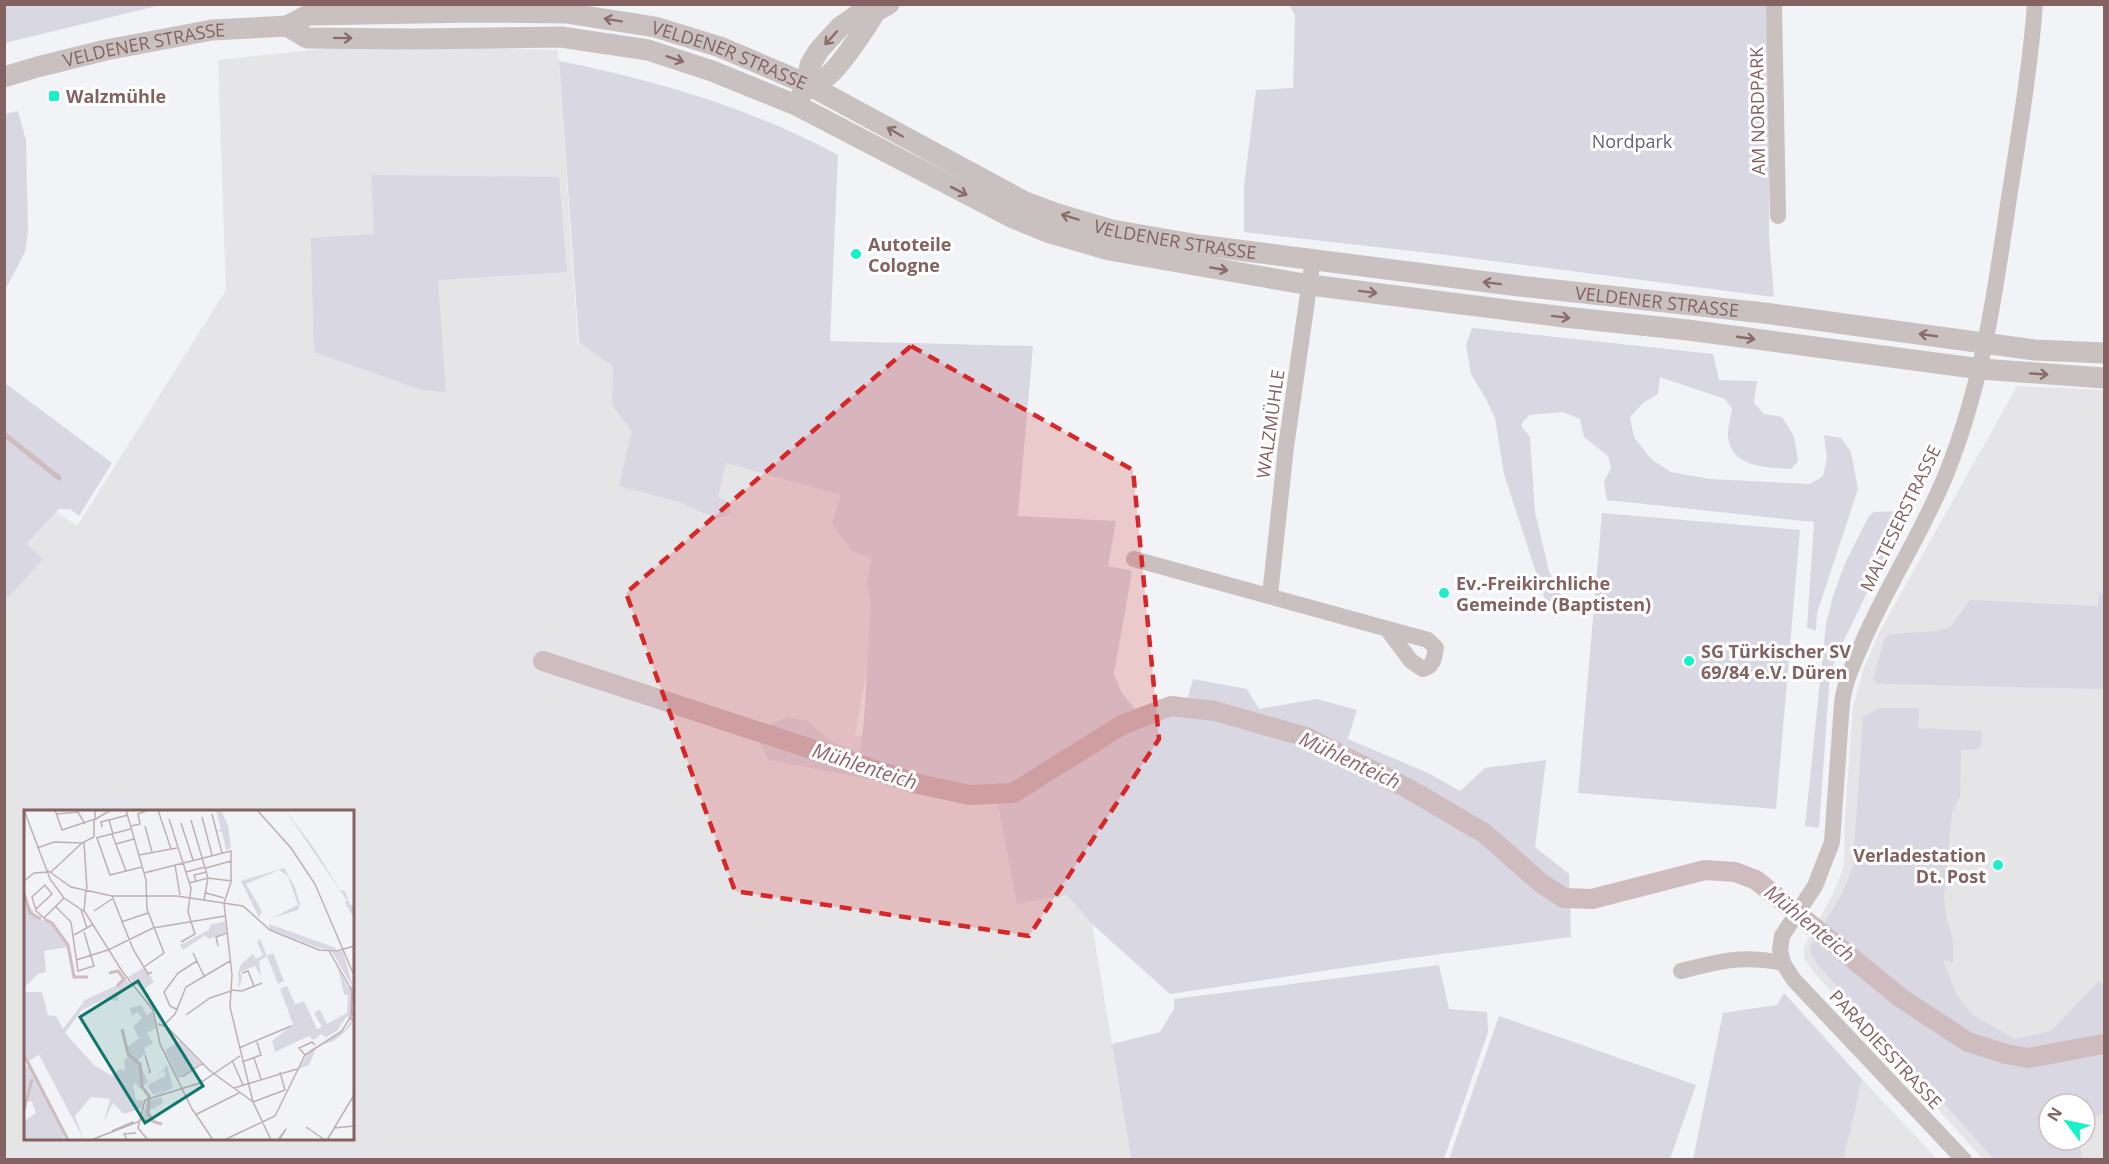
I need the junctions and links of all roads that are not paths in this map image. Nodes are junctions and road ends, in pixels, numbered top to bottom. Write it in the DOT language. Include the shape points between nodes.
graph roads {
  1 [pos="1774,4"];
  2 [pos="2035,4"];
  3 [pos="879,7"];
  4 [pos="287,26"];
  5 [pos="4,77"];
  6 [pos="807,84"];
  7 [pos="796,105"];
  8 [pos="1778,216"];
  9 [pos="1313,260"];
  10 [pos="1310,285"];
  11 [pos="1986,342"];
  12 [pos="2104,353"];
  13 [pos="1981,369"];
  14 [pos="2104,378"];
  15 [pos="1134,559"];
  16 [pos="1270,595"];
  17 [pos="1387,629"];
  18 [pos="1783,963"];
  19 [pos="1681,971"];
  20 [pos="1964,1160"];
  1 -- 8 [label="street, AM NORDPARK"];
  2 -- 11 [label="street, MALTESERSTRASSE"];
  3 -- 6 [label="street" via="838,65 827,76"];
  4 -- 5 [label="street, VELDENER STRASSE" via="212,30 171,37 37,66"];
  6 -- 4 [label="street, VELDENER STRASSE, one-way" via="720,47 655,27 566,13 308,15"];
  4 -- 7 [label="street, VELDENER STRASSE, one-way" via="307,38 561,37 648,50"];
  6 -- 7 [label="street"];
  9 -- 6 [label="street, VELDENER STRASSE, one-way" via="1134,234 1058,214 1023,201"];
  7 -- 10 [label="street, VELDENER STRASSE, one-way" via="1013,218 1050,233 1109,250"];
  9 -- 10 [label="street, WALZMÜHLE"];
  11 -- 9 [label="street, VELDENER STRASSE, one-way"];
  10 -- 13 [label="street, VELDENER STRASSE, one-way"];
  10 -- 16 [label="street, WALZMÜHLE" via="1286,447"];
  11 -- 12 [label="street, VELDENER STRASSE" via="2035,350"];
  11 -- 13 [label="street, MALTESERSTRASSE"];
  13 -- 14 [label="street, VELDENER STRASSE, one-way"];
  13 -- 18 [label="street, MALTESERSTRASSE" via="1947,473 1870,625 1844,690 1832,842 1808,896 1786,926 1780,950"];
  15 -- 16 [label="street"];
  16 -- 17 [label="street"];
  18 -- 19 [label="street" via="1758,958 1726,959"];
  18 -- 20 [label="street, PARADIESSTRASSE" via="1794,980"];
}
